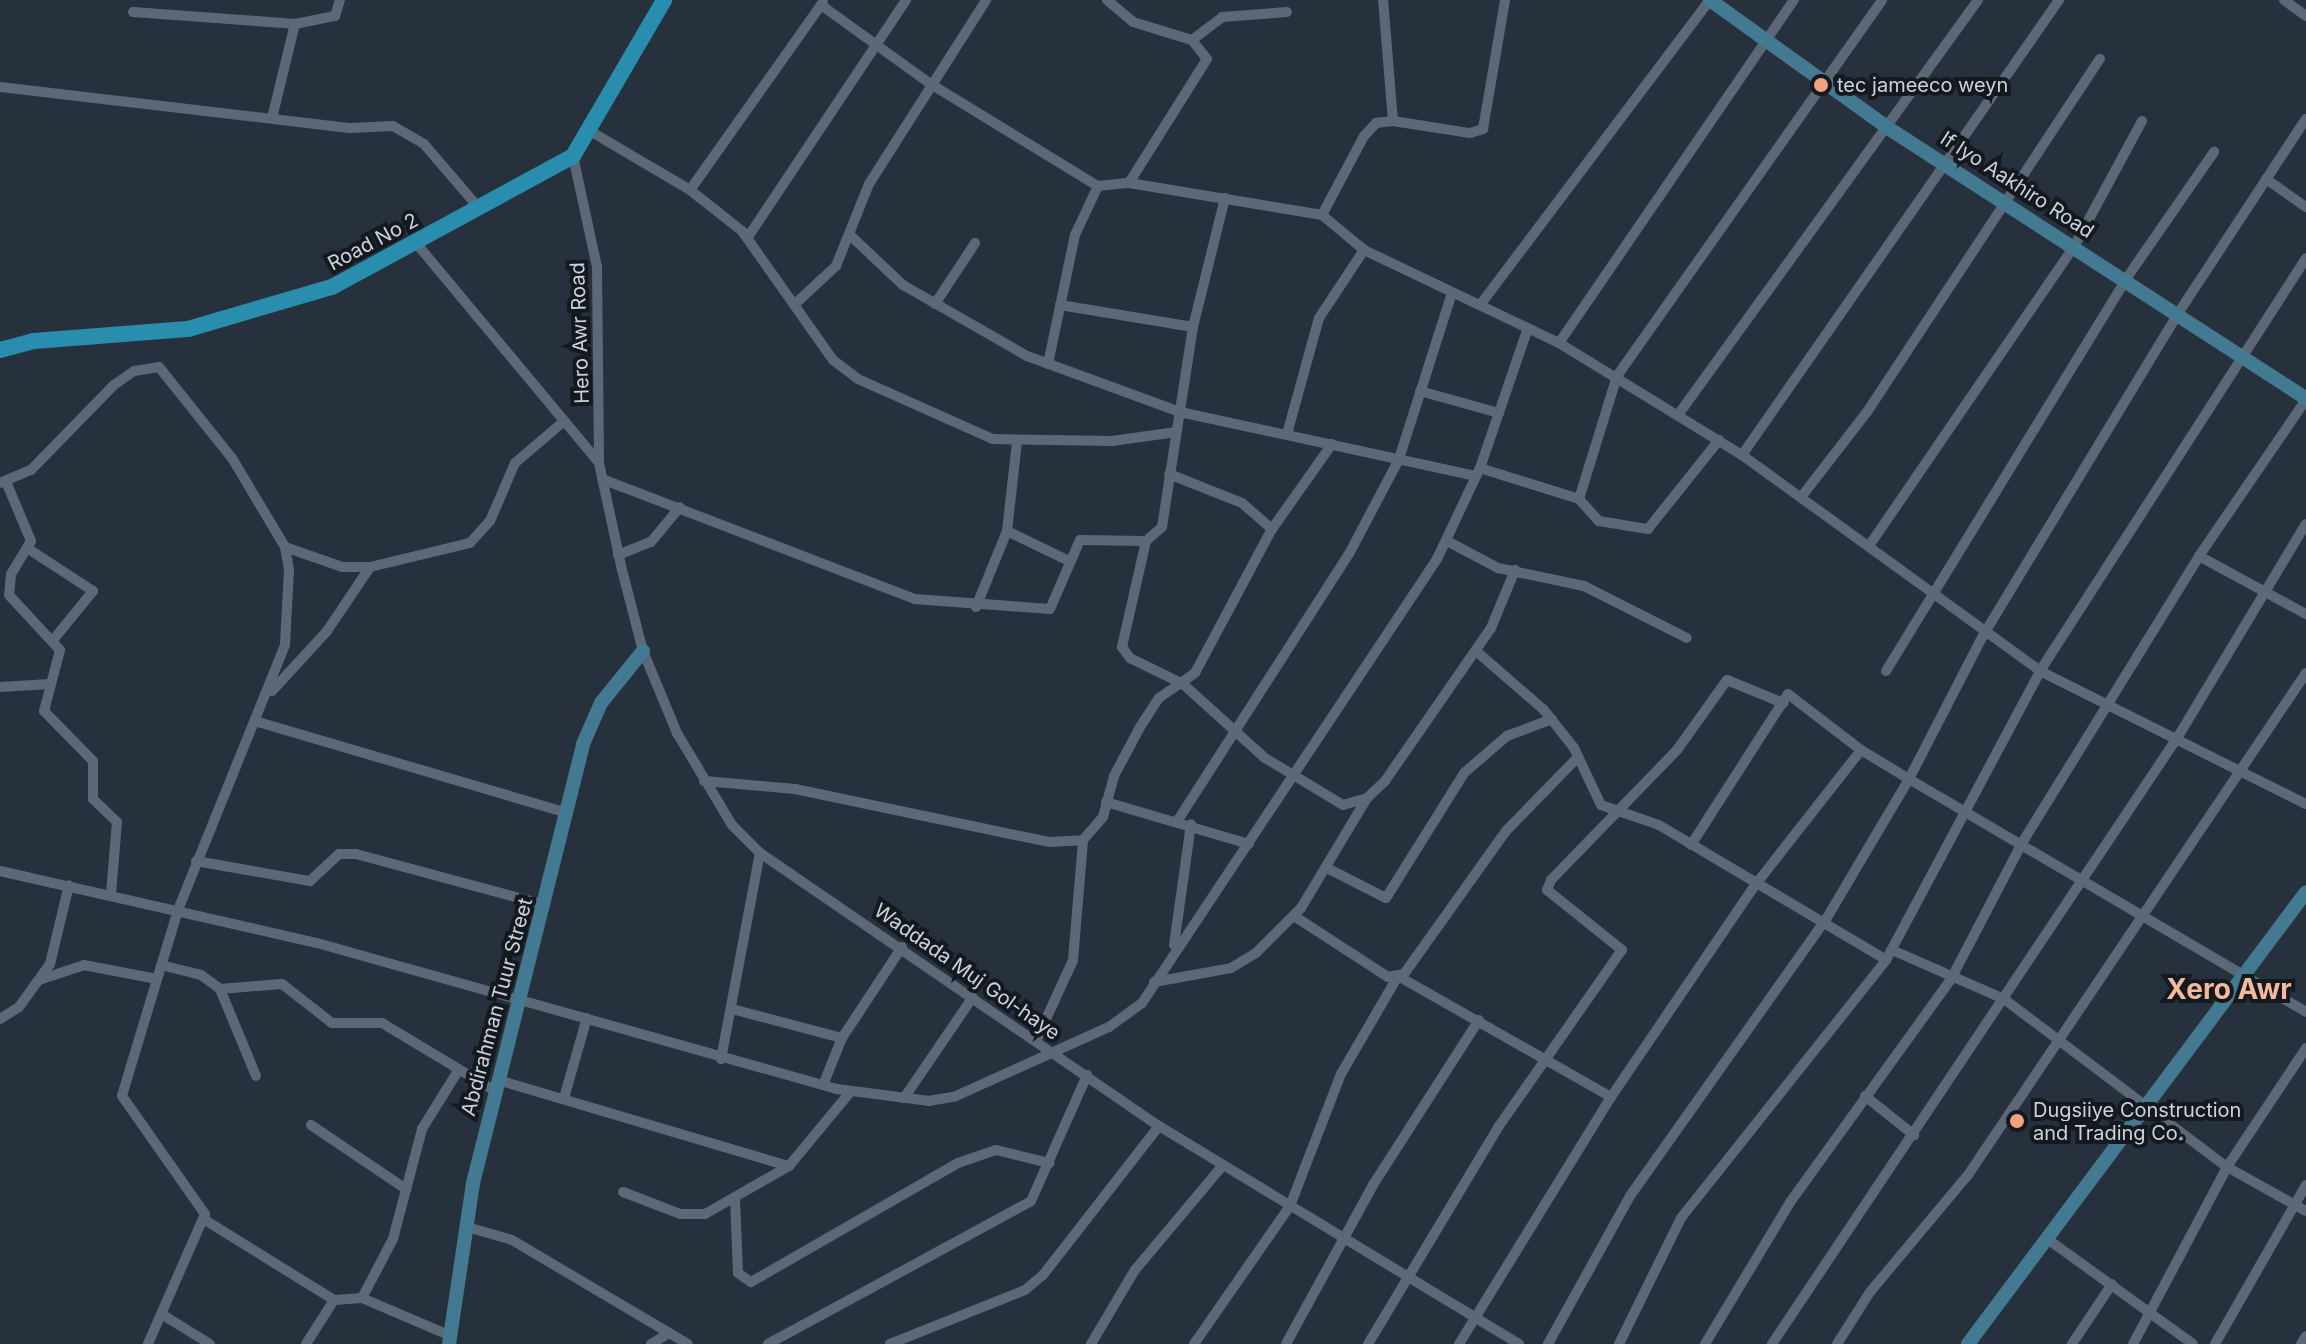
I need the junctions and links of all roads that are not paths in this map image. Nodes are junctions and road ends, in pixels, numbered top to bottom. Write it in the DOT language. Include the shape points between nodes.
graph roads {
  1 [pos="340,0"];
  2 [pos="664,0"];
  3 [pos="906,0"];
  4 [pos="986,0"];
  5 [pos="1107,0"];
  6 [pos="1383,0"];
  7 [pos="1505,0"];
  8 [pos="1710,0"];
  9 [pos="1794,0"];
  10 [pos="1882,0"];
  11 [pos="1978,0"];
  12 [pos="2059,0"];
  13 [pos="2284,0"];
  14 [pos="822,3"];
  15 [pos="133,12"];
  16 [pos="1287,12"];
  17 [pos="2306,16"];
  18 [pos="295,24"];
  19 [pos="1192,40"];
  20 [pos="1768,41"];
  21 [pos="879,43"];
  22 [pos="2100,59"];
  23 [pos="1823,80"];
  24 [pos="929,83"];
  25 [pos="0,87"];
  26 [pos="273,114"];
  27 [pos="2306,119"];
  28 [pos="1393,121"];
  29 [pos="2142,121"];
  30 [pos="1888,128"];
  31 [pos="590,131"];
  32 [pos="2214,152"];
  33 [pos="573,156"];
  34 [pos="1947,162"];
  35 [pos="2266,179"];
  36 [pos="1129,183"];
  37 [pos="1098,186"];
  38 [pos="690,190"];
  39 [pos="1225,198"];
  40 [pos="2007,201"];
  41 [pos="478,207"];
  42 [pos="2306,207"];
  43 [pos="1322,215"];
  44 [pos="748,237"];
  45 [pos="852,237"];
  46 [pos="416,243"];
  47 [pos="975,243"];
  48 [pos="2075,245"];
  49 [pos="1364,250"];
  50 [pos="2306,258"];
  51 [pos="2126,279"];
  52 [pos="1451,296"];
  53 [pos="795,304"];
  54 [pos="935,304"];
  55 [pos="1060,305"];
  56 [pos="1480,305"];
  57 [pos="2179,312"];
  58 [pos="1193,327"];
  59 [pos="1528,328"];
  60 [pos="1559,343"];
  61 [pos="0,350"];
  62 [pos="2240,354"];
  63 [pos="1048,364"];
  64 [pos="1617,376"];
  65 [pos="1420,391"];
  66 [pos="2306,399"];
  67 [pos="1180,412"];
  68 [pos="1499,413"];
  69 [pos="1678,415"];
  70 [pos="562,423"];
  71 [pos="1176,432"];
  72 [pos="1287,434"];
  73 [pos="1719,440"];
  74 [pos="1017,442"];
  75 [pos="1332,444"];
  76 [pos="1742,455"];
  77 [pos="1399,459"];
  78 [pos="599,463"];
  79 [pos="1478,472"];
  80 [pos="1169,474"];
  81 [pos="602,479"];
  82 [pos="3,484"];
  83 [pos="1802,496"];
  84 [pos="1579,499"];
  85 [pos="680,507"];
  86 [pos="2306,524"];
  87 [pos="1272,529"];
  88 [pos="1007,531"];
  89 [pos="1146,541"];
  90 [pos="1447,541"];
  91 [pos="1871,543"];
  92 [pos="285,547"];
  93 [pos="27,548"];
  94 [pos="618,555"];
  95 [pos="2199,556"];
  96 [pos="1069,561"];
  97 [pos="370,567"];
  98 [pos="1515,570"];
  99 [pos="1931,591"];
  100 [pos="2263,593"];
  101 [pos="976,607"];
  102 [pos="2306,614"];
  103 [pos="1984,634"];
  104 [pos="1687,638"];
  105 [pos="53,640"];
  106 [pos="643,651"];
  107 [pos="1476,651"];
  108 [pos="1886,671"];
  109 [pos="2040,671"];
  110 [pos="2306,673"];
  111 [pos="50,684"];
  112 [pos="1183,684"];
  113 [pos="0,687"];
  114 [pos="268,696"];
  115 [pos="1783,703"];
  116 [pos="2110,707"];
  117 [pos="1552,719"];
  118 [pos="255,721"];
  119 [pos="1236,732"];
  120 [pos="2179,735"];
  121 [pos="1861,750"];
  122 [pos="1578,757"];
  123 [pos="2242,773"];
  124 [pos="1296,776"];
  125 [pos="1909,779"];
  126 [pos="704,781"];
  127 [pos="1367,798"];
  128 [pos="1106,802"];
  129 [pos="2306,804"];
  130 [pos="1622,809"];
  131 [pos="565,812"];
  132 [pos="1965,813"];
  133 [pos="1178,820"];
  134 [pos="1191,824"];
  135 [pos="1083,840"];
  136 [pos="2022,843"];
  137 [pos="1249,844"];
  138 [pos="1691,845"];
  139 [pos="760,853"];
  140 [pos="196,861"];
  141 [pos="1327,868"];
  142 [pos="0,871"];
  143 [pos="2086,878"];
  144 [pos="1756,884"];
  145 [pos="69,885"];
  146 [pos="2306,892"];
  147 [pos="111,894"];
  148 [pos="545,905"];
  149 [pos="178,910"];
  150 [pos="2143,913"];
  151 [pos="1294,916"];
  152 [pos="1825,921"];
  153 [pos="902,947"];
  154 [pos="1174,947"];
  155 [pos="1889,955"];
  156 [pos="161,965"];
  157 [pos="2245,973"];
  158 [pos="1398,976"];
  159 [pos="157,979"];
  160 [pos="1951,979"];
  161 [pos="39,980"];
  162 [pos="1154,982"];
  163 [pos="220,989"];
  164 [pos="973,997"];
  165 [pos="524,999"];
  166 [pos="2004,999"];
  167 [pos="732,1009"];
  168 [pos="2306,1012"];
  169 [pos="587,1018"];
  170 [pos="0,1019"];
  171 [pos="1479,1020"];
  172 [pos="2056,1036"];
  173 [pos="842,1038"];
  174 [pos="1036,1041"];
  175 [pos="2306,1048"];
  176 [pos="1048,1050"];
  177 [pos="1548,1057"];
  178 [pos="721,1059"];
  179 [pos="458,1071"];
  180 [pos="1087,1075"];
  181 [pos="256,1076"];
  182 [pos="497,1085"];
  183 [pos="823,1085"];
  184 [pos="851,1091"];
  185 [pos="1865,1096"];
  186 [pos="1611,1097"];
  187 [pos="564,1098"];
  188 [pos="904,1098"];
  189 [pos="2148,1104"];
  190 [pos="311,1125"];
  191 [pos="1159,1126"];
  192 [pos="1914,1135"];
  193 [pos="1049,1163"];
  194 [pos="1223,1165"];
  195 [pos="789,1166"];
  196 [pos="2227,1167"];
  197 [pos="2306,1185"];
  198 [pos="406,1189"];
  199 [pos="623,1192"];
  200 [pos="735,1198"];
  201 [pos="2294,1204"];
  202 [pos="1290,1206"];
  203 [pos="2306,1211"];
  204 [pos="205,1220"];
  205 [pos="467,1227"];
  206 [pos="2046,1238"];
  207 [pos="1347,1240"];
  208 [pos="1407,1275"];
  209 [pos="2112,1284"];
  210 [pos="362,1298"];
  211 [pos="334,1300"];
  212 [pos="2151,1311"];
  213 [pos="163,1315"];
  214 [pos="1475,1316"];
  215 [pos="669,1333"];
  216 [pos="2306,1336"];
  217 [pos="450,1340"];
  218 [pos="148,1344"];
  219 [pos="210,1344"];
  220 [pos="306,1344"];
  221 [pos="651,1344"];
  222 [pos="688,1344"];
  223 [pos="768,1344"];
  224 [pos="890,1344"];
  225 [pos="1091,1344"];
  226 [pos="1194,1344"];
  227 [pos="1286,1344"];
  228 [pos="1368,1344"];
  229 [pos="1459,1344"];
  230 [pos="1519,1344"];
  231 [pos="1548,1344"];
  232 [pos="1619,1344"];
  233 [pos="1705,1344"];
  234 [pos="1772,1344"];
  235 [pos="1837,1344"];
  236 [pos="1968,1344"];
  237 [pos="2072,1344"];
  238 [pos="2133,1344"];
  239 [pos="2193,1344"];
  240 [pos="2215,1344"];
  241 [pos="2301,1344"];
  1 -- 18 [label="street" via="335,16"];
  2 -- 31 [label="main road, Road No 2"];
  3 -- 21 [label="street"];
  4 -- 24 [label="street"];
  5 -- 19 [label="street" via="1133,22"];
  6 -- 28 [label="street"];
  7 -- 28 [label="street" via="1483,129 1470,133"];
  8 -- 20 [label="street, If Iyo Aakhiro Road"];
  8 -- 56 [label="street"];
  9 -- 20 [label="street"];
  10 -- 23 [label="street"];
  11 -- 30 [label="street"];
  12 -- 34 [label="street"];
  13 -- 17 [label="street"];
  14 -- 21 [label="street"];
  14 -- 38 [label="street"];
  15 -- 18 [label="street"];
  16 -- 19 [label="street" via="1222,17"];
  18 -- 26 [label="street"];
  19 -- 36 [label="street" via="1207,59 1200,77"];
  20 -- 23 [label="street, If Iyo Aakhiro Road"];
  20 -- 60 [label="street"];
  21 -- 24 [label="street"];
  21 -- 44 [label="street"];
  22 -- 40 [label="street"];
  23 -- 30 [label="street, If Iyo Aakhiro Road"];
  23 -- 64 [label="street"];
  24 -- 37 [label="street"];
  24 -- 45 [label="street" via="869,184"];
  25 -- 26 [label="street"];
  26 -- 41 [label="street" via="410,131"];
  27 -- 35 [label="street"];
  28 -- 43 [label="street" via="1376,123 1364,136"];
  29 -- 48 [label="street"];
  30 -- 34 [label="street, If Iyo Aakhiro Road"];
  30 -- 69 [label="street"];
  31 -- 33 [label="main road, Road No 2"];
  31 -- 38 [label="street"];
  32 -- 51 [label="street"];
  33 -- 41 [label="main road, Road No 2"];
  33 -- 78 [label="street, Hero Awr Road" via="597,267"];
  34 -- 40 [label="street, If Iyo Aakhiro Road"];
  34 -- 76 [label="street"];
  35 -- 42 [label="street"];
  35 -- 57 [label="street"];
  36 -- 37 [label="street"];
  36 -- 39 [label="street"];
  37 -- 55 [label="street" via="1075,235"];
  38 -- 44 [label="street"];
  39 -- 43 [label="street"];
  39 -- 58 [label="street"];
  40 -- 48 [label="street, If Iyo Aakhiro Road"];
  40 -- 83 [label="street"];
  41 -- 46 [label="main road, Road No 2"];
  43 -- 49 [label="street"];
  44 -- 53 [label="street"];
  45 -- 53 [label="street" via="836,266"];
  45 -- 54 [label="street"];
  46 -- 61 [label="main road, Road No 2" via="308,299 188,329 34,341"];
  46 -- 70 [label="street"];
  47 -- 54 [label="street"];
  48 -- 51 [label="street, If Iyo Aakhiro Road"];
  48 -- 91 [label="street"];
  49 -- 52 [label="street"];
  49 -- 72 [label="street" via="1319,318"];
  50 -- 62 [label="street"];
  51 -- 57 [label="street, If Iyo Aakhiro Road"];
  51 -- 99 [label="street"];
  52 -- 56 [label="street"];
  52 -- 65 [label="street"];
  53 -- 74 [label="street" via="833,360 858,379 993,439"];
  54 -- 63 [label="street"];
  55 -- 58 [label="street"];
  55 -- 63 [label="street"];
  56 -- 59 [label="street"];
  57 -- 62 [label="street, If Iyo Aakhiro Road"];
  57 -- 103 [label="street"];
  58 -- 67 [label="street"];
  59 -- 60 [label="street"];
  59 -- 68 [label="street"];
  60 -- 64 [label="street"];
  62 -- 66 [label="street, If Iyo Aakhiro Road"];
  62 -- 109 [label="street"];
  63 -- 67 [label="street"];
  64 -- 69 [label="street"];
  64 -- 84 [label="street"];
  65 -- 68 [label="street"];
  65 -- 77 [label="street"];
  66 -- 95 [label="street"];
  67 -- 71 [label="street"];
  67 -- 72 [label="street"];
  68 -- 79 [label="street"];
  69 -- 73 [label="street"];
  70 -- 78 [label="street"];
  70 -- 97 [label="street" via="515,463 490,521 470,543"];
  71 -- 74 [label="street"];
  71 -- 80 [label="street"];
  72 -- 75 [label="street"];
  73 -- 76 [label="street"];
  73 -- 84 [label="street" via="1648,529 1599,521"];
  74 -- 88 [label="street"];
  75 -- 77 [label="street"];
  75 -- 87 [label="street"];
  76 -- 83 [label="street"];
  77 -- 79 [label="street"];
  77 -- 119 [label="street" via="1349,554"];
  78 -- 81 [label="street, Waddada Muj Gol-haye"];
  79 -- 84 [label="street"];
  79 -- 90 [label="street"];
  80 -- 87 [label="street" via="1242,503"];
  80 -- 89 [label="street" via="1162,527"];
  81 -- 85 [label="street"];
  81 -- 94 [label="street, Waddada Muj Gol-haye"];
  82 -- 92 [label="street" via="31,470 114,385 134,371 159,367 197,407"];
  82 -- 93 [label="street" via="29,534"];
  83 -- 91 [label="street"];
  85 -- 94 [label="street" via="651,542"];
  85 -- 101 [label="street" via="914,599"];
  86 -- 100 [label="street"];
  87 -- 112 [label="street"];
  88 -- 96 [label="street"];
  88 -- 101 [label="street"];
  89 -- 96 [label="street" via="1086,536"];
  89 -- 112 [label="street" via="1122,647 1146,670"];
  90 -- 98 [label="street"];
  90 -- 124 [label="street"];
  91 -- 99 [label="street"];
  92 -- 97 [label="street" via="342,567"];
  92 -- 114 [label="street" via="285,645"];
  93 -- 105 [label="street" via="11,574 9,595"];
  93 -- 105 [label="street" via="93,591"];
  94 -- 106 [label="street, Waddada Muj Gol-haye"];
  95 -- 100 [label="street"];
  95 -- 116 [label="street"];
  96 -- 101 [label="street" via="1050,609"];
  97 -- 114 [label="street" via="327,631"];
  98 -- 104 [label="street" via="1584,586"];
  98 -- 107 [label="street"];
  99 -- 103 [label="street"];
  99 -- 108 [label="street"];
  100 -- 102 [label="street"];
  100 -- 120 [label="street"];
  103 -- 109 [label="street"];
  103 -- 125 [label="street"];
  105 -- 111 [label="street" via="61,657"];
  106 -- 126 [label="street, Waddada Muj Gol-haye"];
  106 -- 131 [label="street, Abdirahman Tuur Street" via="601,703"];
  107 -- 117 [label="street"];
  107 -- 127 [label="street"];
  109 -- 116 [label="street"];
  109 -- 132 [label="street"];
  110 -- 123 [label="street"];
  111 -- 113 [label="street"];
  111 -- 147 [label="street" via="43,700 47,718 93,761 93,799 120,830"];
  112 -- 119 [label="street"];
  112 -- 128 [label="street" via="1159,698 1140,727"];
  114 -- 118 [label="street"];
  115 -- 121 [label="street" via="1788,694"];
  115 -- 130 [label="street" via="1727,680"];
  115 -- 138 [label="street"];
  116 -- 120 [label="street"];
  116 -- 136 [label="street"];
  117 -- 122 [label="street"];
  117 -- 141 [label="street" via="1507,736 1464,773 1386,898"];
  118 -- 131 [label="street"];
  118 -- 140 [label="street"];
  119 -- 124 [label="street"];
  119 -- 133 [label="street"];
  120 -- 123 [label="street"];
  120 -- 143 [label="street"];
  121 -- 125 [label="street"];
  121 -- 144 [label="street"];
  122 -- 130 [label="street" via="1601,805"];
  122 -- 158 [label="street" via="1506,831 1440,917 1409,971"];
  123 -- 129 [label="street"];
  123 -- 150 [label="street"];
  124 -- 127 [label="street" via="1343,805"];
  124 -- 137 [label="street"];
  125 -- 132 [label="street"];
  125 -- 152 [label="street"];
  126 -- 135 [label="street" via="795,789 1049,842"];
  126 -- 139 [label="street, Waddada Muj Gol-haye"];
  127 -- 141 [label="street"];
  128 -- 133 [label="street"];
  128 -- 135 [label="street" via="1103,817"];
  130 -- 138 [label="street"];
  130 -- 177 [label="street" via="1547,890 1622,950"];
  131 -- 148 [label="street, Abdirahman Tuur Street"];
  132 -- 136 [label="street"];
  132 -- 155 [label="street"];
  133 -- 134 [label="street"];
  134 -- 137 [label="street"];
  134 -- 154 [label="street"];
  135 -- 174 [label="street" via="1073,960"];
  136 -- 143 [label="street"];
  136 -- 160 [label="street"];
  137 -- 154 [label="street"];
  138 -- 144 [label="street"];
  139 -- 153 [label="street, Waddada Muj Gol-haye"];
  139 -- 167 [label="street"];
  140 -- 148 [label="street" via="310,881 339,854 356,854"];
  140 -- 149 [label="street"];
  141 -- 151 [label="street"];
  142 -- 145 [label="street"];
  143 -- 150 [label="street"];
  143 -- 166 [label="street" via="2067,895"];
  144 -- 152 [label="street"];
  144 -- 186 [label="street"];
  145 -- 147 [label="street"];
  145 -- 161 [label="street"];
  146 -- 157 [label="street"];
  147 -- 149 [label="street"];
  148 -- 165 [label="street, Abdirahman Tuur Street"];
  149 -- 156 [label="street"];
  149 -- 165 [label="street"];
  150 -- 157 [label="street"];
  150 -- 172 [label="street"];
  151 -- 158 [label="street"];
  151 -- 162 [label="street" via="1231,968"];
  152 -- 155 [label="street"];
  152 -- 231 [label="street" via="1630,1196"];
  153 -- 164 [label="street, Waddada Muj Gol-haye"];
  153 -- 173 [label="street"];
  154 -- 162 [label="street"];
  155 -- 160 [label="street"];
  155 -- 232 [label="street" via="1681,1218"];
  156 -- 159 [label="street"];
  156 -- 163 [label="street" via="201,975"];
  157 -- 168 [label="street"];
  157 -- 189 [label="street"];
  158 -- 171 [label="street"];
  158 -- 202 [label="street" via="1341,1074"];
  159 -- 161 [label="street" via="84,965"];
  159 -- 204 [label="street" via="124,1106 200,1201"];
  160 -- 166 [label="street"];
  160 -- 185 [label="street"];
  161 -- 170 [label="street"];
  162 -- 176 [label="street" via="1130,1016"];
  163 -- 179 [label="street" via="282,984 332,1023 382,1023"];
  163 -- 181 [label="street"];
  164 -- 174 [label="street, Waddada Muj Gol-haye"];
  164 -- 188 [label="street"];
  165 -- 169 [label="street"];
  165 -- 182 [label="street, Abdirahman Tuur Street"];
  166 -- 172 [label="street"];
  166 -- 192 [label="street"];
  167 -- 173 [label="street"];
  167 -- 178 [label="street"];
  169 -- 178 [label="street"];
  169 -- 187 [label="street"];
  171 -- 177 [label="street"];
  171 -- 207 [label="street" via="1373,1185"];
  172 -- 189 [label="street"];
  172 -- 235 [label="street" via="1968,1175 1870,1292"];
  173 -- 183 [label="street"];
  174 -- 176 [label="street, Waddada Muj Gol-haye"];
  175 -- 196 [label="street"];
  176 -- 180 [label="street, Waddada Muj Gol-haye"];
  176 -- 188 [label="street" via="956,1096"];
  177 -- 186 [label="street"];
  177 -- 208 [label="street"];
  178 -- 183 [label="street"];
  179 -- 182 [label="street"];
  179 -- 198 [label="street" via="422,1129"];
  180 -- 191 [label="street, Waddada Muj Gol-haye"];
  180 -- 193 [label="street"];
  182 -- 187 [label="street"];
  182 -- 205 [label="street, Abdirahman Tuur Street"];
  183 -- 184 [label="street"];
  184 -- 188 [label="street"];
  184 -- 195 [label="street"];
  185 -- 192 [label="street"];
  185 -- 233 [label="street" via="1791,1201"];
  186 -- 214 [label="street"];
  187 -- 195 [label="street"];
  189 -- 196 [label="street"];
  189 -- 206 [label="street"];
  190 -- 198 [label="street"];
  191 -- 194 [label="street, Waddada Muj Gol-haye"];
  191 -- 224 [label="street" via="1043,1275 1025,1290"];
  192 -- 234 [label="street"];
  193 -- 200 [label="street" via="996,1150 958,1163 751,1282 738,1273"];
  193 -- 223 [label="street" via="1031,1201 1006,1221"];
  194 -- 202 [label="street, Waddada Muj Gol-haye"];
  194 -- 225 [label="street" via="1135,1270"];
  195 -- 200 [label="street"];
  196 -- 201 [label="street"];
  196 -- 212 [label="street"];
  197 -- 201 [label="street"];
  198 -- 210 [label="street" via="393,1239"];
  199 -- 200 [label="street" via="692,1216"];
  201 -- 203 [label="street"];
  201 -- 240 [label="street"];
  202 -- 207 [label="street, Waddada Muj Gol-haye"];
  202 -- 226 [label="street"];
  204 -- 211 [label="street"];
  204 -- 213 [label="street"];
  205 -- 215 [label="street" via="512,1240"];
  205 -- 217 [label="street, Abdirahman Tuur Street"];
  206 -- 209 [label="street"];
  206 -- 236 [label="street"];
  207 -- 208 [label="street, Waddada Muj Gol-haye"];
  207 -- 227 [label="street"];
  208 -- 214 [label="street, Waddada Muj Gol-haye"];
  208 -- 228 [label="street"];
  209 -- 212 [label="street"];
  209 -- 237 [label="street"];
  210 -- 211 [label="street"];
  210 -- 217 [label="street"];
  211 -- 220 [label="street"];
  212 -- 238 [label="street"];
  212 -- 239 [label="street"];
  213 -- 218 [label="street"];
  213 -- 219 [label="street"];
  214 -- 229 [label="street"];
  214 -- 230 [label="street, Waddada Muj Gol-haye"];
  215 -- 221 [label="street"];
  215 -- 222 [label="street"];
  216 -- 241 [label="street"];
}
